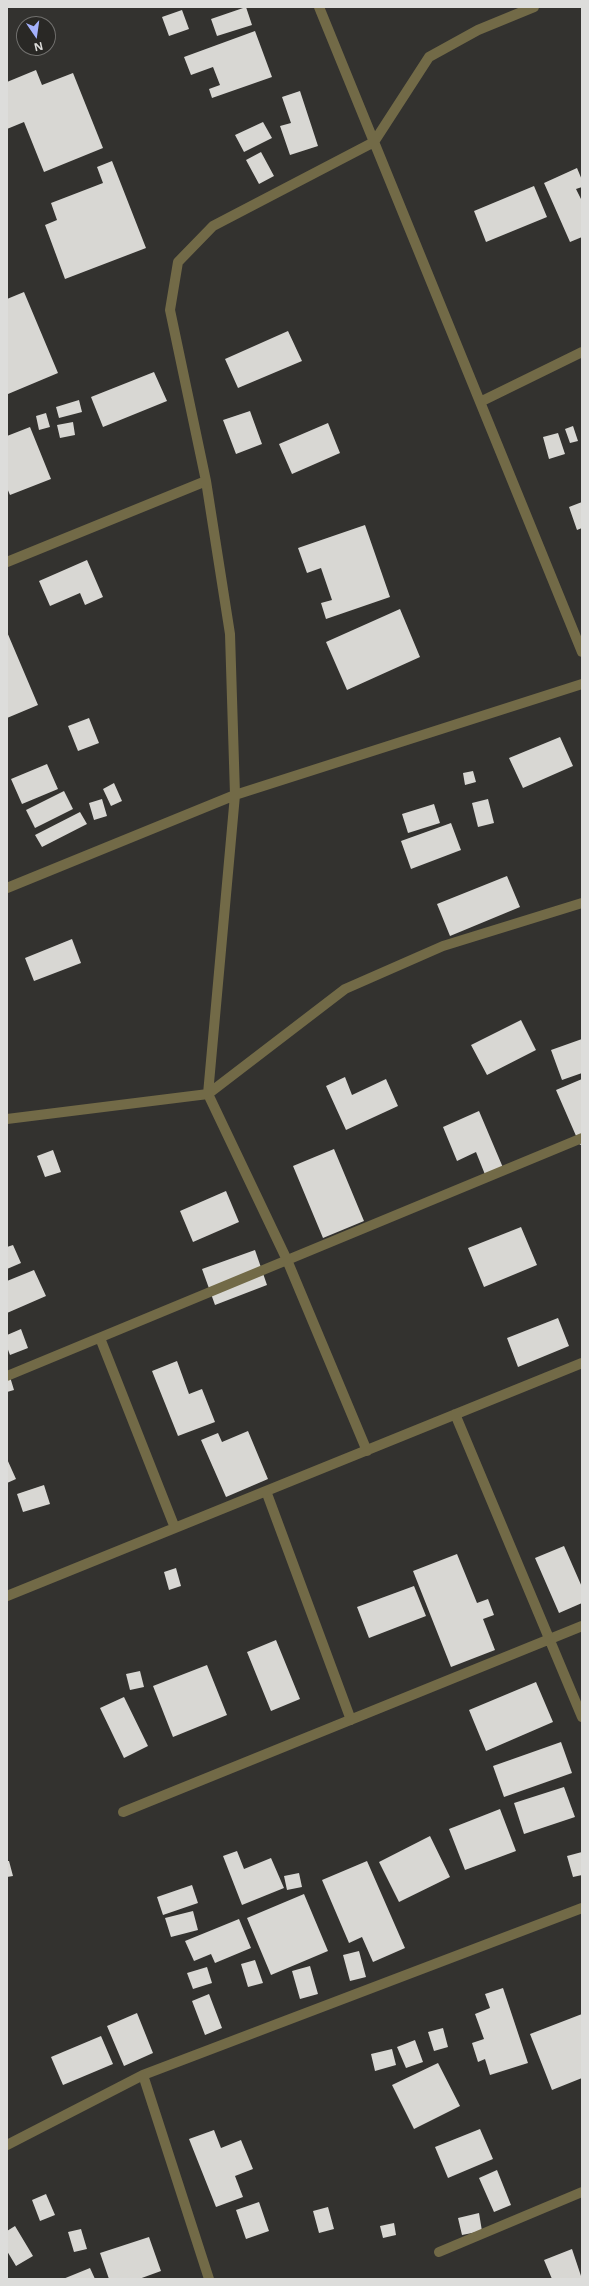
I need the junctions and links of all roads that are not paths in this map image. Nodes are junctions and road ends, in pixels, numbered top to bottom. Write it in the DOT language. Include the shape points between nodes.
graph roads {
  1 [pos="319,7"];
  2 [pos="534,7"];
  3 [pos="374,142"];
  4 [pos="582,352"];
  5 [pos="480,402"];
  6 [pos="206,481"];
  7 [pos="7,562"];
  8 [pos="582,652"];
  9 [pos="582,684"];
  10 [pos="234,795"];
  11 [pos="7,888"];
  12 [pos="582,904"];
  13 [pos="208,1094"];
  14 [pos="7,1119"];
  15 [pos="582,1138"];
  16 [pos="287,1260"];
  17 [pos="100,1338"];
  18 [pos="582,1363"];
  19 [pos="7,1376"];
  20 [pos="455,1414"];
  21 [pos="367,1450"];
  22 [pos="266,1491"];
  23 [pos="175,1528"];
  24 [pos="7,1596"];
  25 [pos="582,1626"];
  26 [pos="549,1639"];
  27 [pos="582,1717"];
  28 [pos="351,1720"];
  29 [pos="123,1812"];
  30 [pos="582,1908"];
  31 [pos="143,2075"];
  32 [pos="7,2145"];
  33 [pos="582,2192"];
  34 [pos="439,2252"];
  35 [pos="209,2279"];
  1 -- 3 [label="street"];
  2 -- 3 [label="street" via="484,28 429,58"];
  3 -- 5 [label="street"];
  3 -- 6 [label="street" via="213,226 178,262 170,310"];
  4 -- 5 [label="street"];
  5 -- 8 [label="street"];
  6 -- 7 [label="street"];
  6 -- 10 [label="street" via="230,634"];
  9 -- 10 [label="street"];
  10 -- 11 [label="street"];
  10 -- 13 [label="street"];
  12 -- 13 [label="street" via="442,946 344,989"];
  13 -- 14 [label="street"];
  13 -- 16 [label="street"];
  15 -- 16 [label="street"];
  16 -- 17 [label="street"];
  16 -- 21 [label="street"];
  17 -- 19 [label="street"];
  17 -- 23 [label="street"];
  18 -- 20 [label="street"];
  20 -- 21 [label="street"];
  20 -- 26 [label="street"];
  21 -- 22 [label="street"];
  22 -- 23 [label="street"];
  22 -- 28 [label="street"];
  23 -- 24 [label="street"];
  25 -- 26 [label="street"];
  26 -- 27 [label="street"];
  26 -- 28 [label="street"];
  28 -- 29 [label="street"];
  30 -- 31 [label="street"];
  31 -- 32 [label="street"];
  31 -- 35 [label="street"];
  33 -- 34 [label="street"];
}
